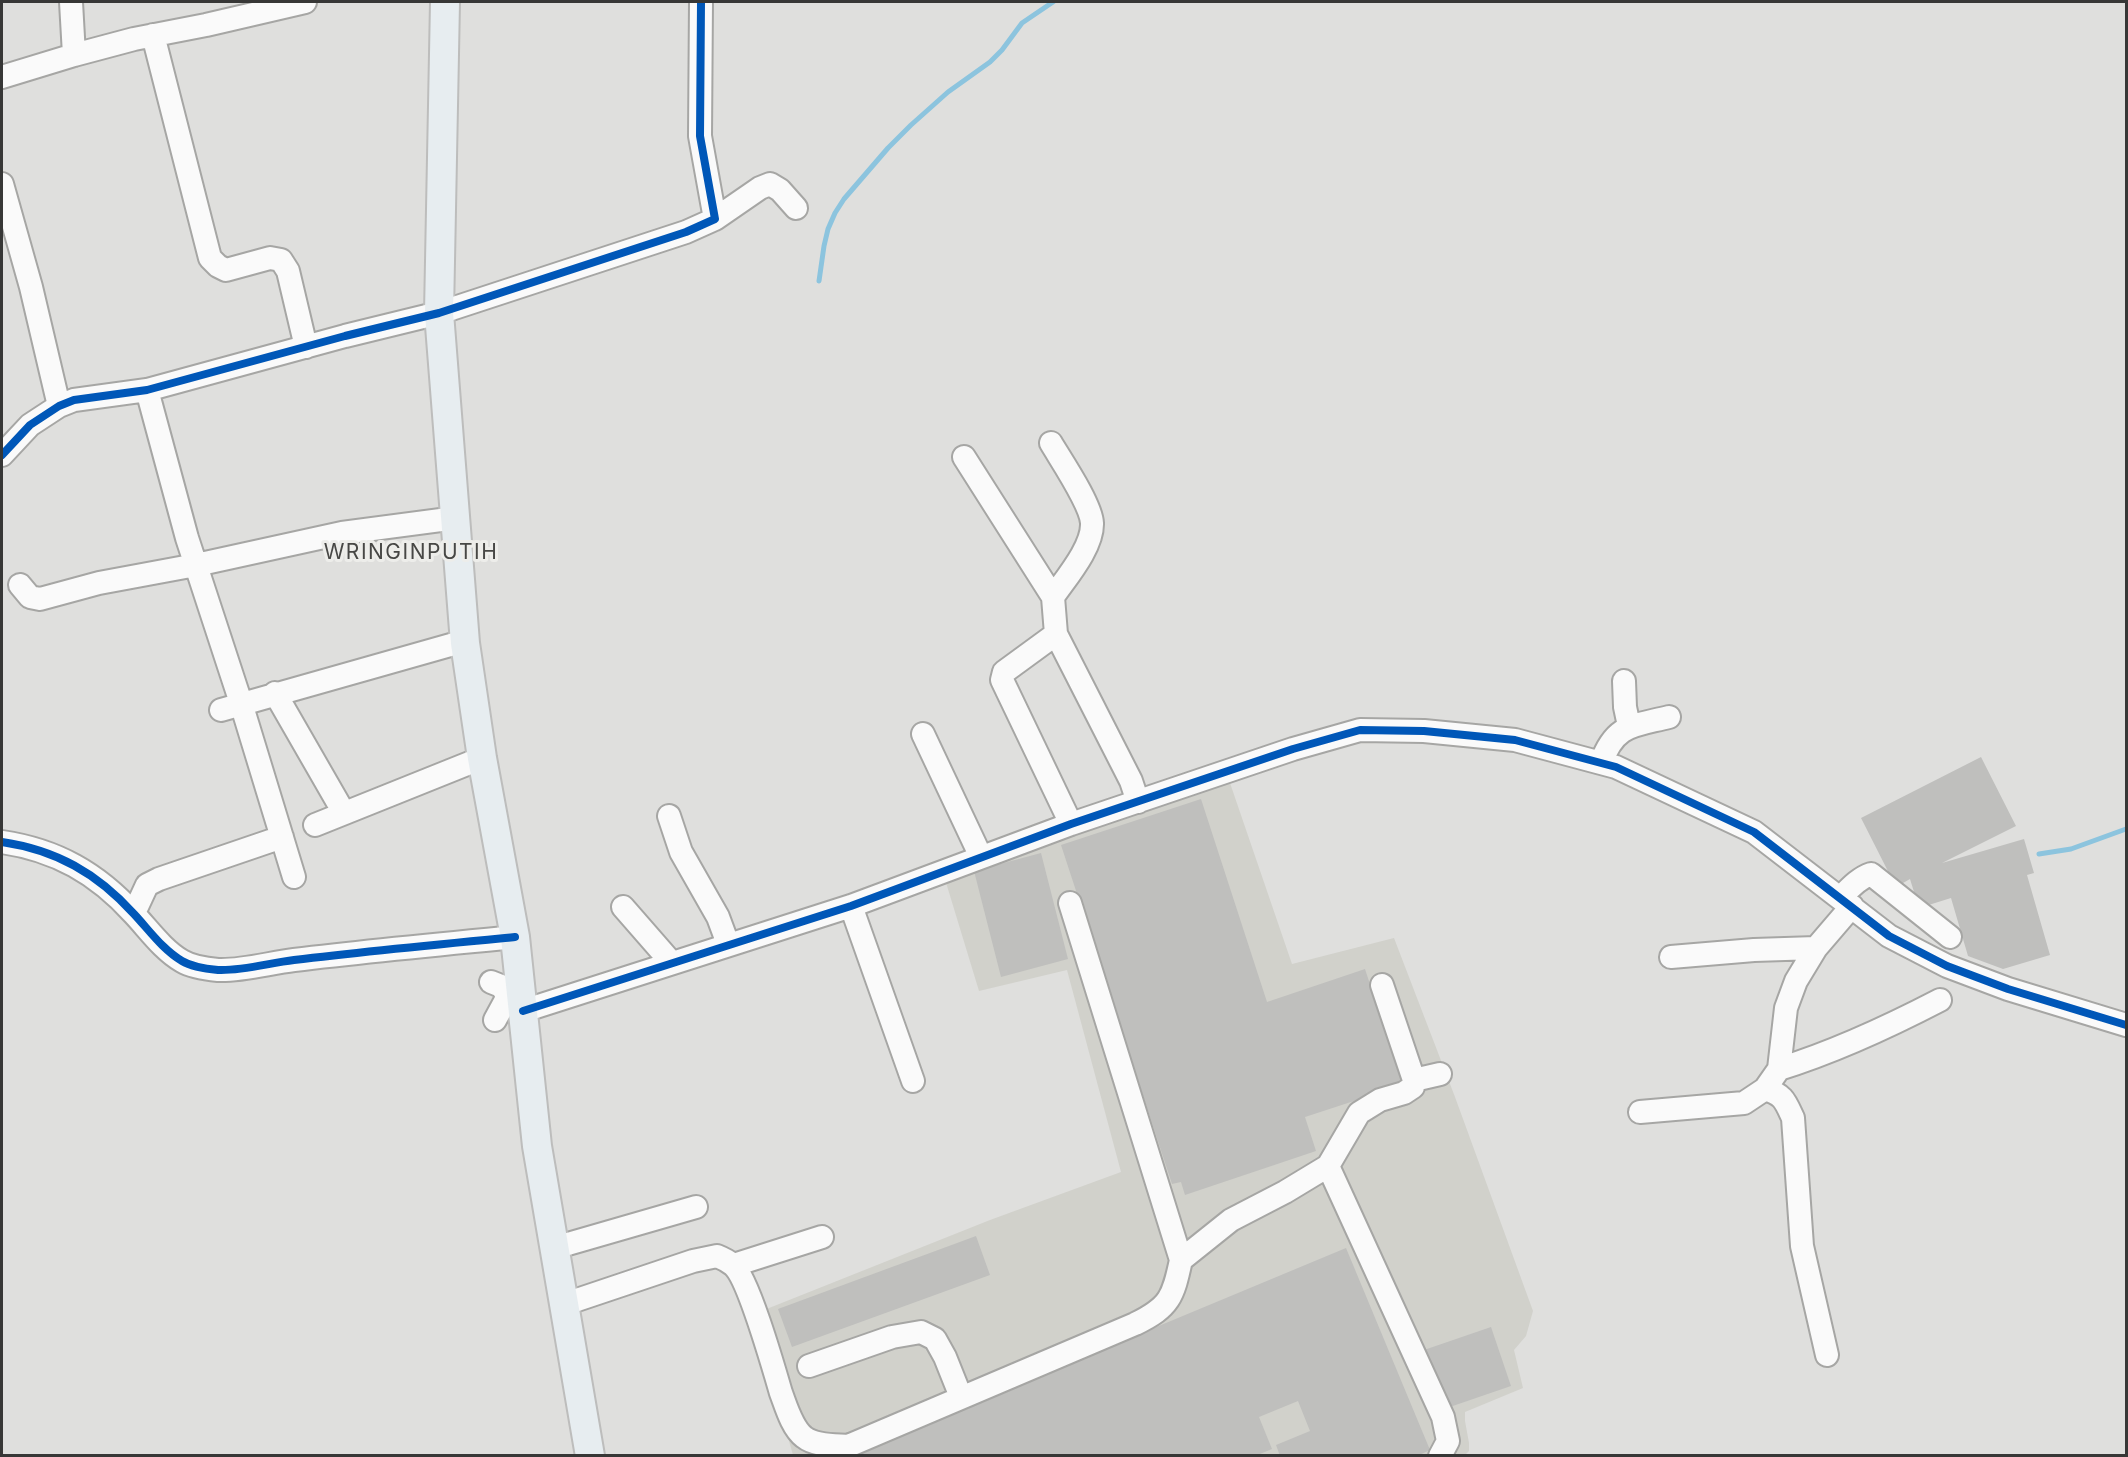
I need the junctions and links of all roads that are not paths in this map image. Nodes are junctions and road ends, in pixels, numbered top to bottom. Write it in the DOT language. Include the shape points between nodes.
graph roads {
  1 [pos="71,2"];
  2 [pos="305,2"];
  3 [pos="445,2"];
  4 [pos="701,2"];
  5 [pos="153,35"];
  6 [pos="74,55"];
  7 [pos="2,77"];
  8 [pos="2,184"];
  9 [pos="796,208"];
  10 [pos="715,219"];
  11 [pos="439,313"];
  12 [pos="306,348"];
  13 [pos="147,390"];
  14 [pos="59,406"];
  15 [pos="1051,443"];
  16 [pos="2,455"];
  17 [pos="963,457"];
  18 [pos="456,518"];
  19 [pos="196,565"];
  20 [pos="20,585"];
  21 [pos="1053,597"];
  22 [pos="1056,634"];
  23 [pos="465,643"];
  24 [pos="1624,681"];
  25 [pos="275,693"];
  26 [pos="231,706"];
  27 [pos="1669,717"];
  28 [pos="1629,726"];
  29 [pos="923,734"];
  30 [pos="482,758"];
  31 [pos="1601,763"];
  32 [pos="1138,802"];
  33 [pos="344,813"];
  34 [pos="669,816"];
  35 [pos="1071,824"];
  36 [pos="315,825"];
  37 [pos="282,837"];
  38 [pos="2,842"];
  39 [pos="981,857"];
  40 [pos="294,877"];
  41 [pos="1847,902"];
  42 [pos="1070,903"];
  43 [pos="851,906"];
  44 [pos="623,907"];
  45 [pos="134,913"];
  46 [pos="515,937"];
  47 [pos="1950,937"];
  48 [pos="728,944"];
  49 [pos="1816,948"];
  50 [pos="1671,957"];
  51 [pos="672,962"];
  52 [pos="1382,985"];
  53 [pos="511,995"];
  54 [pos="1940,1000"];
  55 [pos="495,1020"];
  56 [pos="2127,1024"];
  57 [pos="1779,1069"];
  58 [pos="1440,1074"];
  59 [pos="1414,1080"];
  60 [pos="913,1081"];
  61 [pos="1765,1089"];
  62 [pos="1640,1112"];
  63 [pos="1329,1166"];
  64 [pos="696,1207"];
  65 [pos="822,1237"];
  66 [pos="554,1248"];
  67 [pos="1181,1260"];
  68 [pos="734,1265"];
  69 [pos="566,1304"];
  70 [pos="1827,1355"];
  71 [pos="809,1366"];
  72 [pos="961,1397"];
  73 [pos="590,1455"];
  74 [pos="1440,1455"];
  1 -- 6 [label="street"];
  2 -- 5 [label="street"];
  3 -- 11 [label="main road"];
  4 -- 10 [label="street" via="700,136"];
  5 -- 6 [label="street"];
  5 -- 12 [label="street" via="210,258 226,270 270,258 281,260 288,271"];
  6 -- 7 [label="street"];
  8 -- 14 [label="street"];
  9 -- 10 [label="street" via="770,184"];
  10 -- 11 [label="street"];
  11 -- 12 [label="street"];
  11 -- 18 [label="main road"];
  12 -- 13 [label="street"];
  13 -- 14 [label="street" via="74,400"];
  13 -- 19 [label="street"];
  14 -- 16 [label="street" via="30,425"];
  15 -- 21 [label="street" via="1092,522 1082,555"];
  17 -- 21 [label="street"];
  18 -- 19 [label="street" via="342,533"];
  18 -- 23 [label="main road"];
  19 -- 20 [label="street" via="99,583 40,599 30,597"];
  19 -- 26 [label="street"];
  21 -- 22 [label="street"];
  22 -- 32 [label="street"];
  22 -- 35 [label="street" via="1004,672 1002,680"];
  23 -- 25 [label="street"];
  23 -- 30 [label="main road"];
  24 -- 28 [label="street"];
  25 -- 26 [label="street"];
  25 -- 33 [label="street"];
  26 -- 37 [label="street"];
  27 -- 28 [label="street"];
  28 -- 31 [label="street" via="1614,737"];
  29 -- 39 [label="street"];
  30 -- 33 [label="street"];
  30 -- 46 [label="main road"];
  31 -- 32 [label="street" via="1515,740 1424,731 1360,730"];
  31 -- 41 [label="street" via="1754,832"];
  32 -- 35 [label="street"];
  33 -- 36 [label="street"];
  34 -- 48 [label="street" via="681,852 718,917"];
  35 -- 39 [label="street"];
  37 -- 40 [label="street"];
  37 -- 45 [label="street" via="147,885"];
  38 -- 45 [label="street" via="28,846 75,865 118,896"];
  39 -- 43 [label="street"];
  41 -- 47 [label="street" via="1856,882 1871,874"];
  41 -- 49 [label="street"];
  41 -- 56 [label="street" via="1889,936 1947,966 2008,989"];
  42 -- 67 [label="street"];
  43 -- 48 [label="street"];
  43 -- 60 [label="street"];
  44 -- 51 [label="street"];
  45 -- 46 [label="street" via="184,963 217,970"];
  46 -- 53 [label="main road"];
  48 -- 51 [label="street"];
  49 -- 50 [label="street"];
  49 -- 57 [label="street" via="1796,981 1786,1008"];
  51 -- 53 [label="street"];
  52 -- 59 [label="street"];
  53 -- 55 [label="street"];
  53 -- 66 [label="main road"];
  54 -- 57 [label="street" via="1813,1059"];
  57 -- 61 [label="street"];
  58 -- 59 [label="street"];
  59 -- 63 [label="street" via="1413,1087 1404,1093 1380,1100 1359,1113"];
  61 -- 62 [label="street" via="1744,1103"];
  61 -- 70 [label="street" via="1779,1093 1793,1118 1802,1246"];
  63 -- 67 [label="street" via="1231,1220"];
  63 -- 74 [label="street" via="1443,1417 1448,1441"];
  64 -- 66 [label="street"];
  65 -- 68 [label="street"];
  66 -- 69 [label="main road"];
  67 -- 72 [label="street" via="1170,1299 1149,1317"];
  68 -- 69 [label="street" via="717,1256 693,1261"];
  68 -- 72 [label="street" via="786,1405 804,1438 848,1446"];
  69 -- 73 [label="main road"];
  71 -- 72 [label="street" via="892,1337 921,1332 935,1339"];
}
